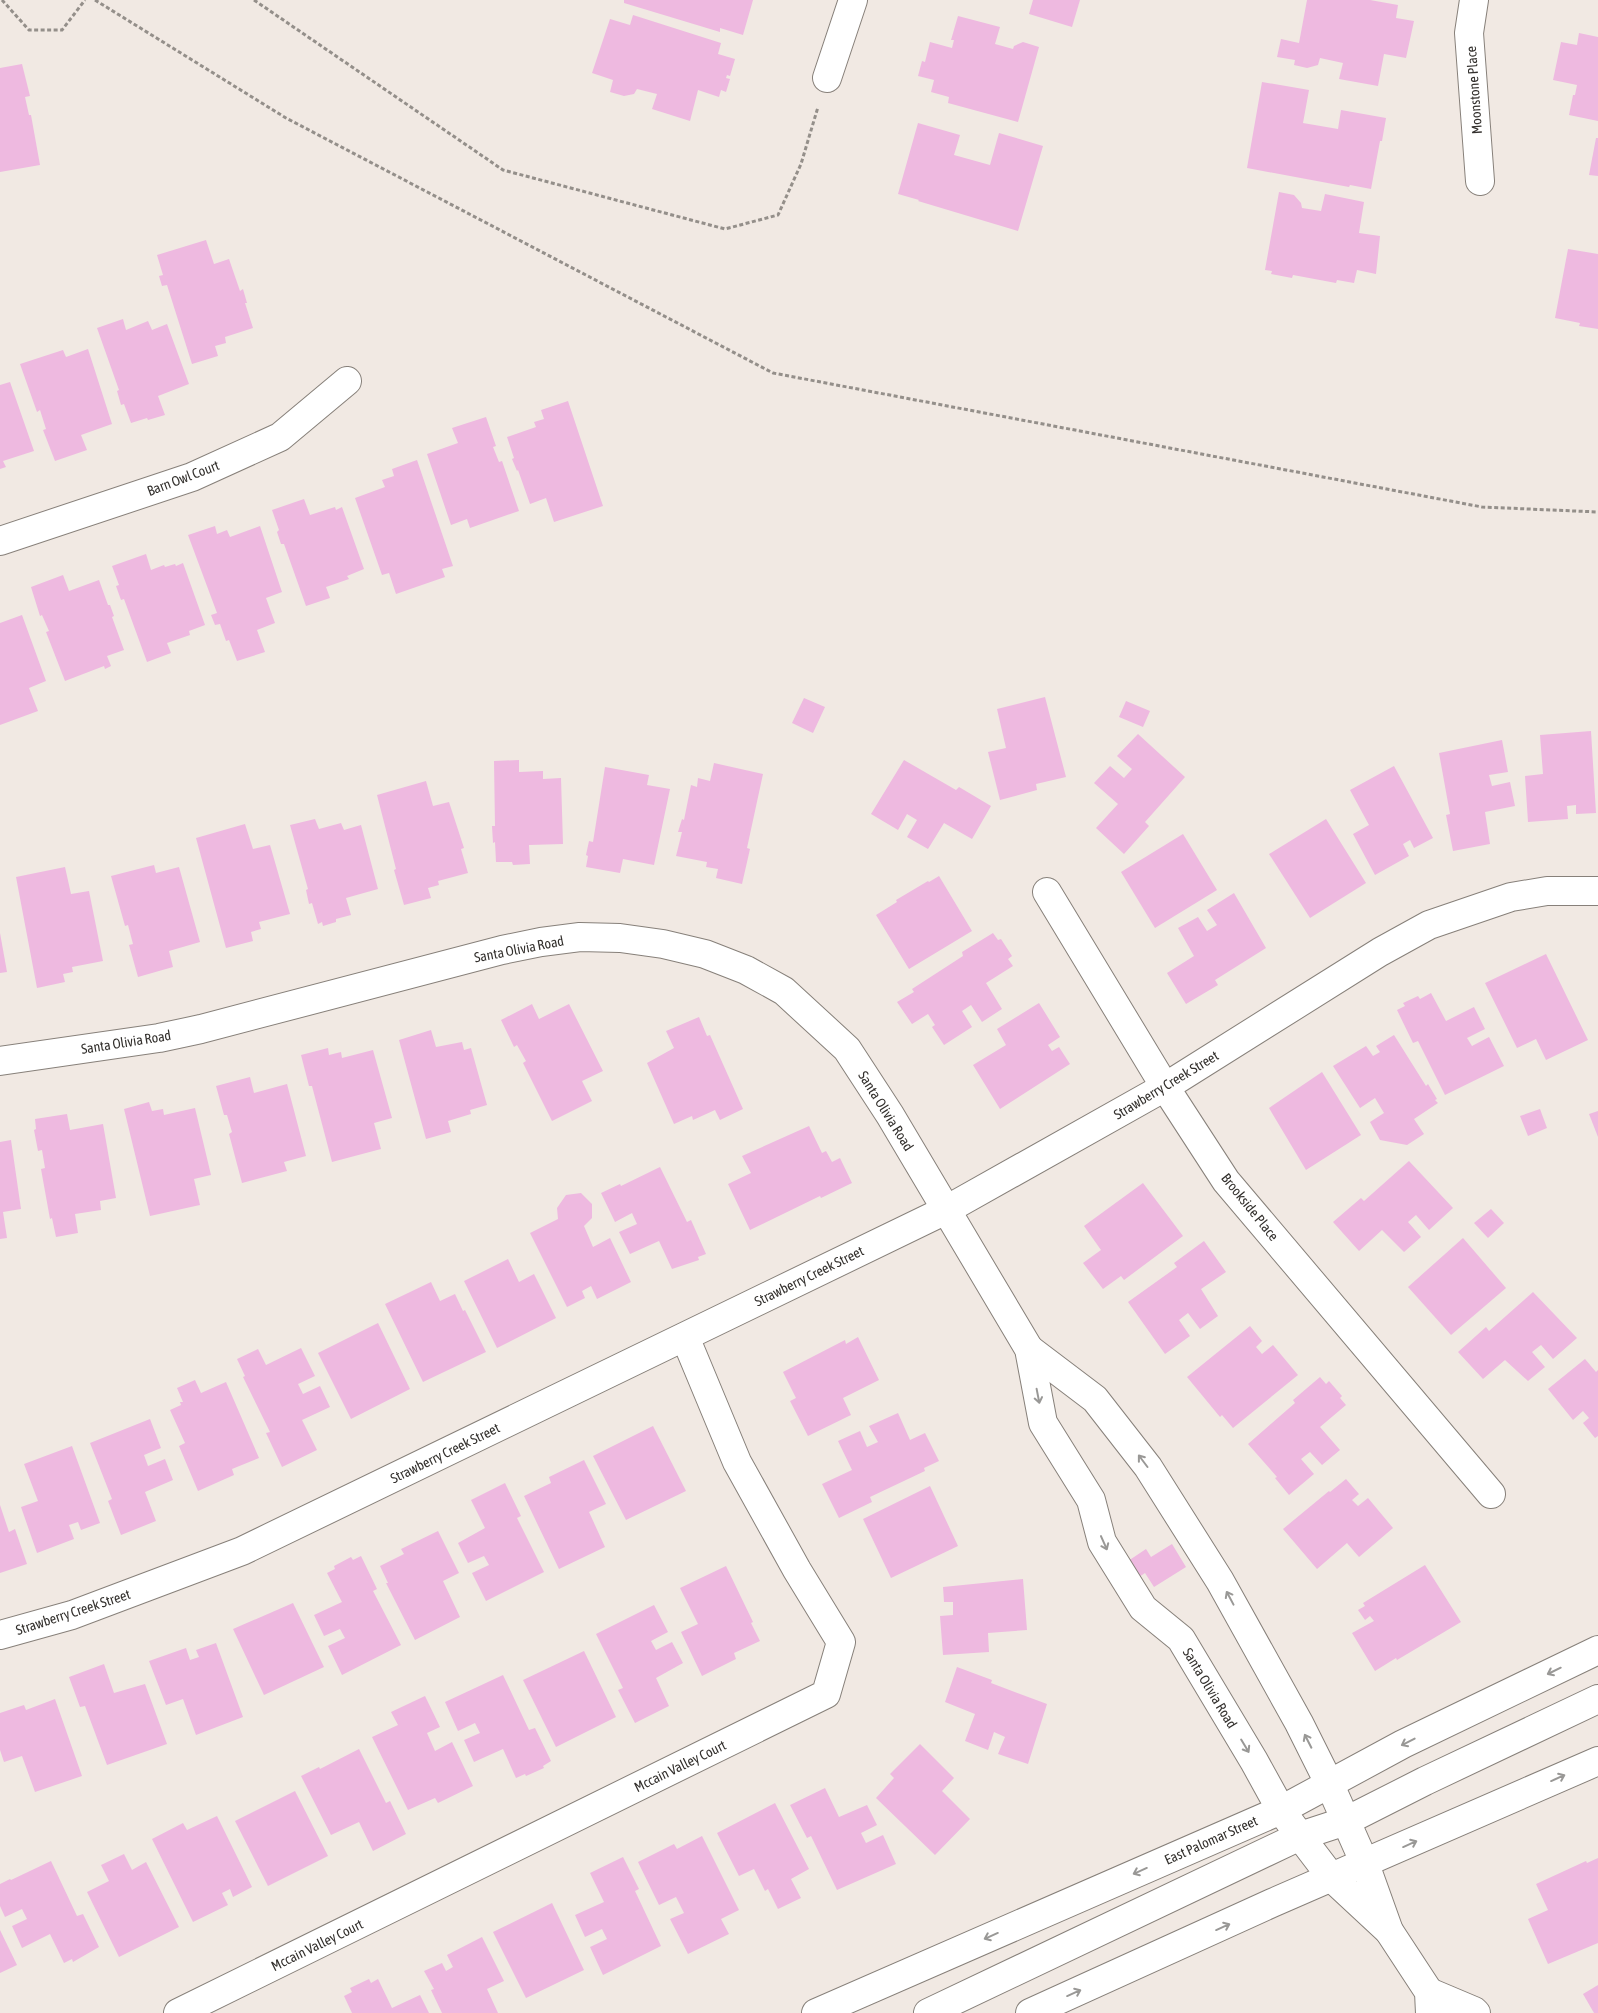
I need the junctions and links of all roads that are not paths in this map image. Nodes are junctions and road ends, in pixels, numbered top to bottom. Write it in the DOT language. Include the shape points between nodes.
graph roads {
  1 [pos="853,0"];
  2 [pos="1474,0"];
  3 [pos="827,78"];
  4 [pos="1480,181"];
  5 [pos="347,381"];
  6 [pos="0,541"];
  7 [pos="1598,891"];
  8 [pos="1047,892"];
  9 [pos="0,1060"];
  10 [pos="1165,1087"];
  11 [pos="946,1210"];
  12 [pos="685,1337"];
  13 [pos="1029,1348"];
  14 [pos="1491,1494"];
  15 [pos="0,1635"];
  16 [pos="1598,1650"];
  17 [pos="1598,1699"];
  18 [pos="1598,1761"];
  19 [pos="1330,1784"];
  20 [pos="1281,1810"];
  21 [pos="1346,1821"];
  22 [pos="1300,1836"];
  23 [pos="1365,1864"];
  24 [pos="1332,1878"];
  25 [pos="1389,1931"];
  26 [pos="1430,2003"];
  27 [pos="178,2013"];
  28 [pos="816,2013"];
  29 [pos="928,2013"];
  30 [pos="1030,2013"];
  31 [pos="1476,2013"];
  1 -- 3 [label="street"];
  2 -- 4 [label="street, Moonstone Place" via="1470,33"];
  5 -- 6 [label="street, Barn Owl Court" via="280,437 192,477"];
  7 -- 10 [label="street, Strawberry Creek Street" via="1547,891 1511,897 1429,925 1380,952"];
  8 -- 10 [label="street, Brookside Place"];
  9 -- 11 [label="street, Santa Olivia Road" via="184,1033 541,942 620,938 663,944 705,954 746,970 784,991 847,1049"];
  10 -- 11 [label="street, Strawberry Creek Street"];
  10 -- 14 [label="street, Brookside Place" via="1226,1180"];
  11 -- 12 [label="street, Strawberry Creek Street"];
  11 -- 13 [label="street, Santa Olivia Road"];
  12 -- 15 [label="street, Strawberry Creek Street" via="242,1551 72,1615"];
  12 -- 27 [label="street, Mccain Valley Court" via="737,1462 841,1642 826,1694"];
  19 -- 13 [label="street, Santa Olivia Road, one-way" via="1220,1581 1148,1467 1095,1399"];
  13 -- 20 [label="street, Santa Olivia Road, one-way" via="1043,1423 1091,1500 1102,1542 1143,1608 1181,1639"];
  16 -- 19 [label="street, East Palomar Street, one-way" via="1404,1744"];
  17 -- 21 [label="street"];
  23 -- 18 [label="street, one-way"];
  19 -- 20 [label="street, East Palomar Street"];
  19 -- 21 [label="street, Santa Olivia Road"];
  20 -- 22 [label="street, Santa Olivia Road"];
  20 -- 28 [label="street, East Palomar Street, one-way"];
  21 -- 22 [label="street"];
  21 -- 23 [label="street, Santa Olivia Road"];
  22 -- 24 [label="street, Santa Olivia Road"];
  22 -- 29 [label="street"];
  23 -- 24 [label="street"];
  23 -- 25 [label="street, Santa Olivia Road"];
  24 -- 25 [label="street, Santa Olivia Road"];
  30 -- 24 [label="street, one-way"];
  25 -- 26 [label="street, Santa Olivia Road"];
  26 -- 31 [label="street, Santa Olivia Road"];
}
